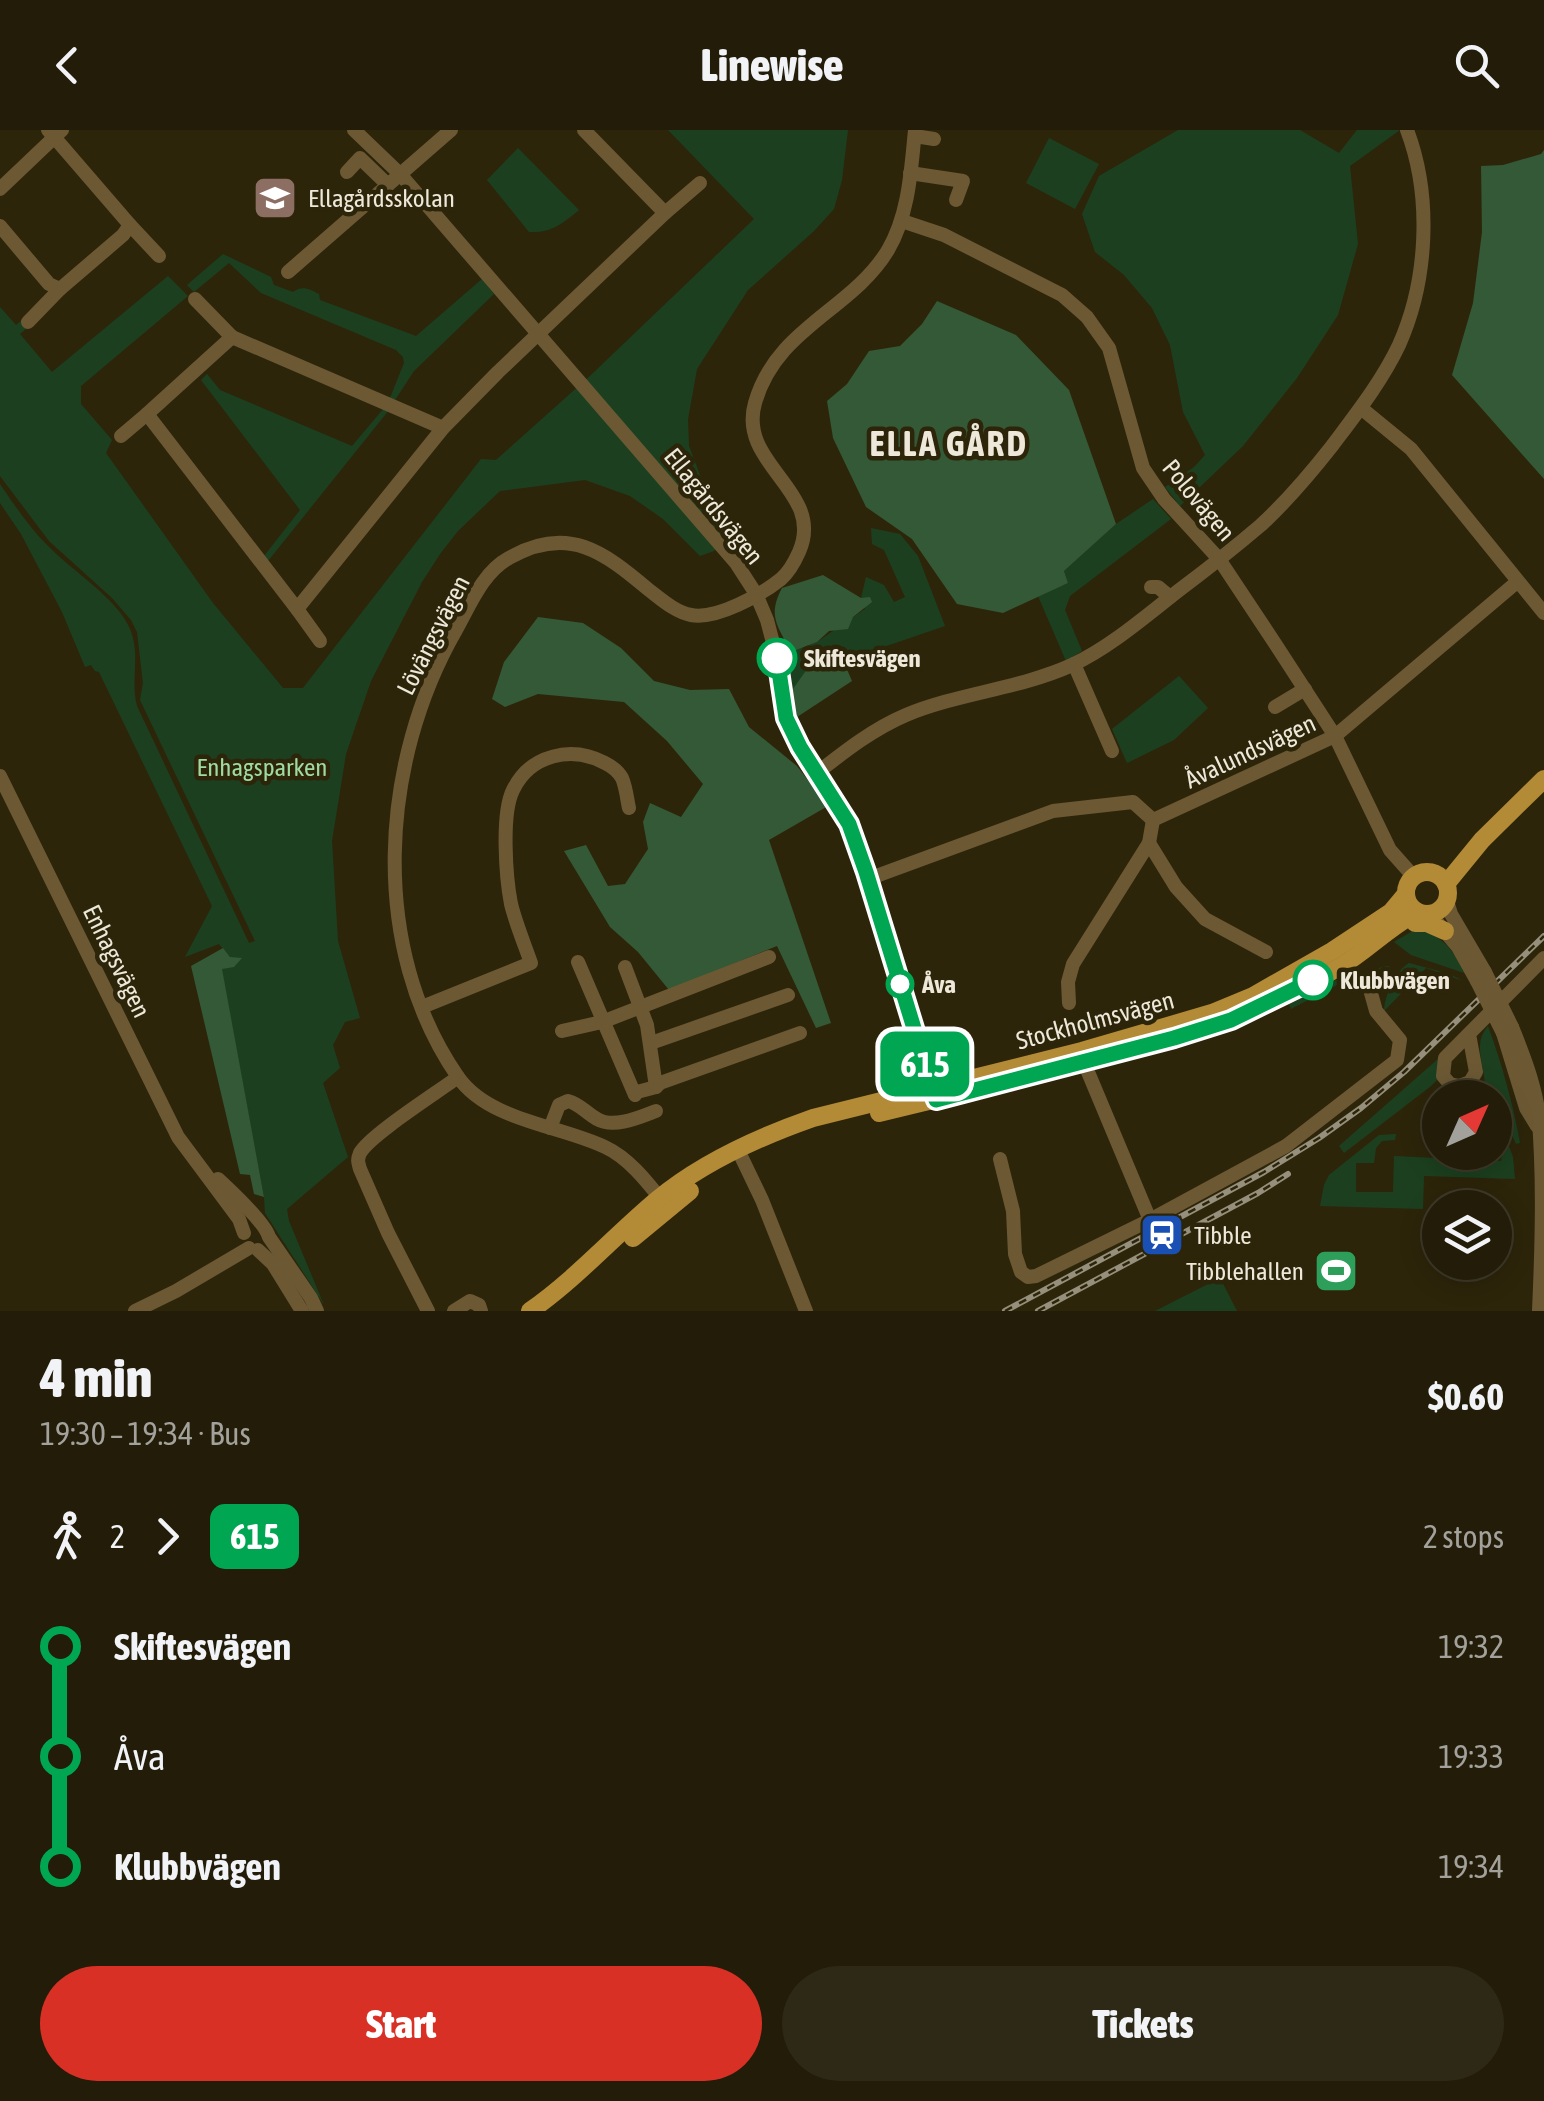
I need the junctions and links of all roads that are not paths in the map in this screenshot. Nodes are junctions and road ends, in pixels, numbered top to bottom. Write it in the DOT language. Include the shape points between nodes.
graph roads {
  1 [pos="354,130"];
  2 [pos="451,130"];
  3 [pos="584,130"];
  4 [pos="1407,130"];
  5 [pos="55,133"];
  6 [pos="915,133"];
  7 [pos="934,139"];
  8 [pos="348,172"];
  9 [pos="910,172"];
  10 [pos="394,179"];
  11 [pos="700,183"];
  12 [pos="0,189"];
  13 [pos="956,200"];
  14 [pos="665,213"];
  15 [pos="902,221"];
  16 [pos="130,225"];
  17 [pos="0,226"];
  18 [pos="160,256"];
  19 [pos="288,272"];
  20 [pos="60,289"];
  21 [pos="195,299"];
  22 [pos="28,322"];
  23 [pos="540,333"];
  24 [pos="232,337"];
  25 [pos="1360,408"];
  26 [pos="147,414"];
  27 [pos="443,428"];
  28 [pos="122,436"];
  29 [pos="1219,560"];
  30 [pos="1517,582"];
  31 [pos="1151,587"];
  32 [pos="756,594"];
  33 [pos="1170,597"];
  34 [pos="297,609"];
  35 [pos="1544,614"];
  36 [pos="320,641"];
  37 [pos="1074,664"];
  38 [pos="1305,689"];
  39 [pos="1275,708"];
  40 [pos="1335,736"];
  41 [pos="1112,752"];
  42 [pos="816,772"];
  43 [pos="0,776"];
  44 [pos="1544,779"];
  45 [pos="629,808"];
  46 [pos="1153,820"];
  47 [pos="1149,842"];
  48 [pos="868,879"];
  49 [pos="1410,886"];
  50 [pos="1442,886"];
  51 [pos="1424,913"];
  52 [pos="1445,930"];
  53 [pos="1266,952"];
  54 [pos="1362,952"];
  55 [pos="769,958"];
  56 [pos="1544,958"];
  57 [pos="578,962"];
  58 [pos="625,967"];
  59 [pos="1481,977"];
  60 [pos="1371,993"];
  61 [pos="788,995"];
  62 [pos="1069,1003"];
  63 [pos="640,1006"];
  64 [pos="422,1007"];
  65 [pos="602,1022"];
  66 [pos="562,1030"];
  67 [pos="800,1033"];
  68 [pos="1468,1034"];
  69 [pos="651,1044"];
  70 [pos="1083,1056"];
  71 [pos="458,1077"];
  72 [pos="656,1086"];
  73 [pos="934,1094"];
  74 [pos="635,1095"];
  75 [pos="656,1111"];
  76 [pos="641,1116"];
  77 [pos="550,1128"];
  78 [pos="1543,1136"];
  79 [pos="740,1154"];
  80 [pos="1000,1159"];
  81 [pos="198,1163"];
  82 [pos="663,1203"];
  83 [pos="1150,1220"];
  84 [pos="258,1223"];
  85 [pos="269,1238"];
  86 [pos="249,1242"];
  87 [pos="134,1311"];
  88 [pos="302,1311"];
  89 [pos="317,1311"];
  90 [pos="428,1311"];
  91 [pos="454,1311"];
  92 [pos="481,1311"];
  93 [pos="530,1311"];
  94 [pos="550,1311"];
  95 [pos="806,1311"];
  96 [pos="1539,1311"];
  1 -- 10 [label="street, Ellagårdsvägen"];
  2 -- 10 [label="street"];
  3 -- 14 [label="street"];
  4 -- 25 [label="street" via="1422,180 1419,276 1398,346"];
  5 -- 12 [label="street"];
  5 -- 16 [label="street"];
  6 -- 7 [label="street"];
  6 -- 9 [label="street"];
  8 -- 10 [label="street" via="360,158"];
  9 -- 13 [label="street" via="963,181"];
  9 -- 15 [label="street"];
  10 -- 19 [label="street"];
  10 -- 23 [label="street, Ellagårdsvägen"];
  11 -- 14 [label="street"];
  14 -- 23 [label="street"];
  15 -- 29 [label="street, Polovägen" via="1062,295 1087,317 1109,348 1143,468"];
  15 -- 32 [label="street" via="856,290 797,335 762,384 753,407 757,444 796,498 805,531 784,577"];
  16 -- 18 [label="street"];
  16 -- 20 [label="street"];
  17 -- 20 [label="street"];
  20 -- 22 [label="street"];
  21 -- 24 [label="street"];
  23 -- 27 [label="street"];
  23 -- 32 [label="street, Ellagårdsvägen"];
  24 -- 26 [label="street"];
  24 -- 27 [label="street"];
  25 -- 29 [label="street" via="1306,479"];
  25 -- 30 [label="street" via="1411,449"];
  26 -- 28 [label="street"];
  26 -- 34 [label="street"];
  27 -- 34 [label="street"];
  29 -- 33 [label="street"];
  29 -- 38 [label="street, Polovägen"];
  30 -- 35 [label="street"];
  30 -- 40 [label="street, Åvalundsvägen"];
  31 -- 33 [label="street"];
  32 -- 42 [label="street, Ellagårdsvägen" via="777,658 786,718"];
  32 -- 64 [label="street, Lövängsvägen" via="720,612 691,615 603,554 565,543 528,550 494,568 445,648 420,709 395,814 397,890 410,975"];
  33 -- 37 [label="street"];
  34 -- 36 [label="street"];
  37 -- 41 [label="street"];
  37 -- 42 [label="street" via="908,714"];
  38 -- 39 [label="street"];
  38 -- 40 [label="street, Polovägen"];
  40 -- 46 [label="street, Åvalundsvägen"];
  40 -- 49 [label="street, Polovägen"];
  42 -- 48 [label="street, Ellagårdsvägen" via="849,824"];
  43 -- 81 [label="street, Enhagsvägen" via="178,1137"];
  44 -- 50 [label="main road"];
  45 -- 64 [label="street" via="621,777 596,758 551,756 523,776 509,801 506,840 511,902 531,962"];
  46 -- 47 [label="street"];
  46 -- 48 [label="street" via="1133,802 1052,811"];
  47 -- 53 [label="street" via="1205,919"];
  47 -- 62 [label="street" via="1073,964"];
  48 -- 73 [label="street, Ellagårdsvägen"];
  49 -- 50 [label="main road" via="1420,874"];
  49 -- 51 [label="main road" via="1412,908"];
  49 -- 70 [label="main road, Stockholmsvägen" via="1372,926 1253,996"];
  50 -- 51 [label="main road" via="1440,910"];
  50 -- 59 [label="street"];
  51 -- 52 [label="street"];
  51 -- 54 [label="main road, Stockholmsvägen" via="1399,922"];
  52 -- 54 [label="main road" via="1413,924"];
  52 -- 59 [label="street"];
  54 -- 70 [label="main road, Stockholmsvägen" via="1231,1020"];
  55 -- 63 [label="street"];
  56 -- 68 [label="street"];
  57 -- 65 [label="street"];
  58 -- 63 [label="street"];
  59 -- 78 [label="street, bridge" via="1508,1030 1526,1108"];
  60 -- 83 [label="street" via="1376,1011 1400,1040 1397,1060 1286,1146"];
  61 -- 69 [label="street"];
  63 -- 65 [label="street"];
  63 -- 69 [label="street"];
  64 -- 71 [label="street, Lövängsvägen"];
  65 -- 66 [label="street"];
  65 -- 74 [label="street"];
  67 -- 72 [label="street"];
  69 -- 72 [label="street"];
  70 -- 73 [label="main road, Stockholmsvägen"];
  70 -- 83 [label="street"];
  71 -- 77 [label="street, Lövängsvägen" via="485,1101"];
  71 -- 90 [label="street" via="358,1158"];
  72 -- 74 [label="street"];
  73 -- 79 [label="main road, Stockholmsvägen"];
  74 -- 76 [label="street"];
  75 -- 76 [label="street"];
  76 -- 77 [label="street" via="604,1122 568,1101"];
  77 -- 82 [label="street, Lövängsvägen" via="622,1157"];
  78 -- 96 [label="street"];
  79 -- 82 [label="main road, Stockholmsvägen"];
  79 -- 95 [label="street"];
  80 -- 83 [label="street" via="1014,1254 1028,1276"];
  81 -- 84 [label="street, Enhagsvägen"];
  81 -- 86 [label="street, Enhagsvägen"];
  82 -- 93 [label="main road, Stockholmsvägen"];
  82 -- 94 [label="main road, Stockholmsvägen"];
  84 -- 85 [label="street"];
  84 -- 86 [label="street" via="248,1226"];
  85 -- 86 [label="street" via="266,1246"];
  85 -- 89 [label="street"];
  86 -- 87 [label="street" via="214,1269"];
  86 -- 88 [label="street, Enhagsvägen"];
  91 -- 92 [label="street" via="470,1302"];
}
